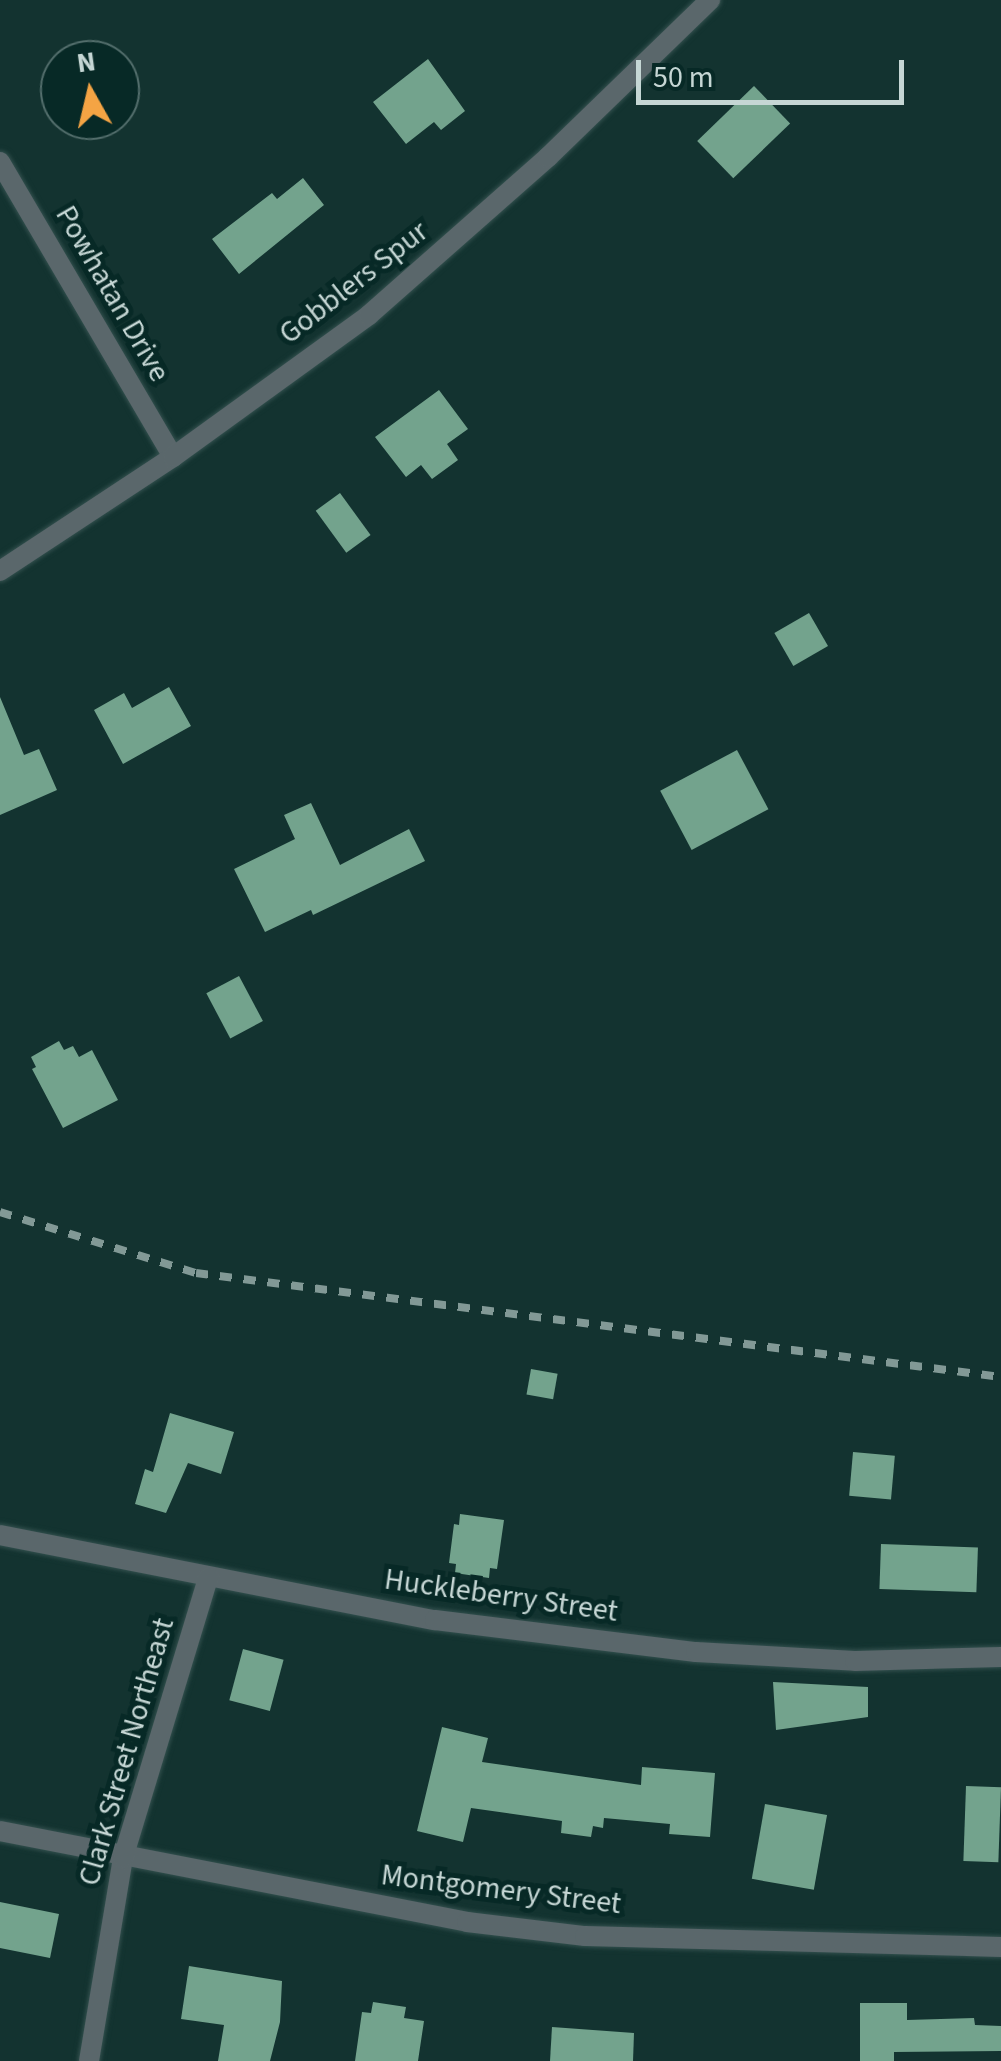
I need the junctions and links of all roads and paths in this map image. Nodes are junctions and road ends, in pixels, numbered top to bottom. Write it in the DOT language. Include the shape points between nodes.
graph roads {
  1 [pos="710,0"];
  2 [pos="0,162"];
  3 [pos="173,457"];
  4 [pos="0,570"];
  5 [pos="0,1535"];
  6 [pos="208,1578"];
  7 [pos="1001,1657"];
  8 [pos="0,1831"];
  9 [pos="122,1858"];
  10 [pos="1001,1948"];
  11 [pos="89,2061"];
  1 -- 3 [label="street, Gobblers Spur" via="408,282"];
  2 -- 3 [label="street, Powhatan Drive"];
  3 -- 4 [label="street, Gobblers Spur"];
  5 -- 6 [label="street, Huckleberry Street"];
  6 -- 7 [label="street, Huckleberry Street" via="435,1620 696,1652 855,1661"];
  6 -- 9 [label="street, Clark Street Northeast"];
  8 -- 9 [label="street, Montgomery Street"];
  9 -- 10 [label="street, Montgomery Street" via="466,1922 585,1936"];
  9 -- 11 [label="street, Clark Street Northeast"];
}
